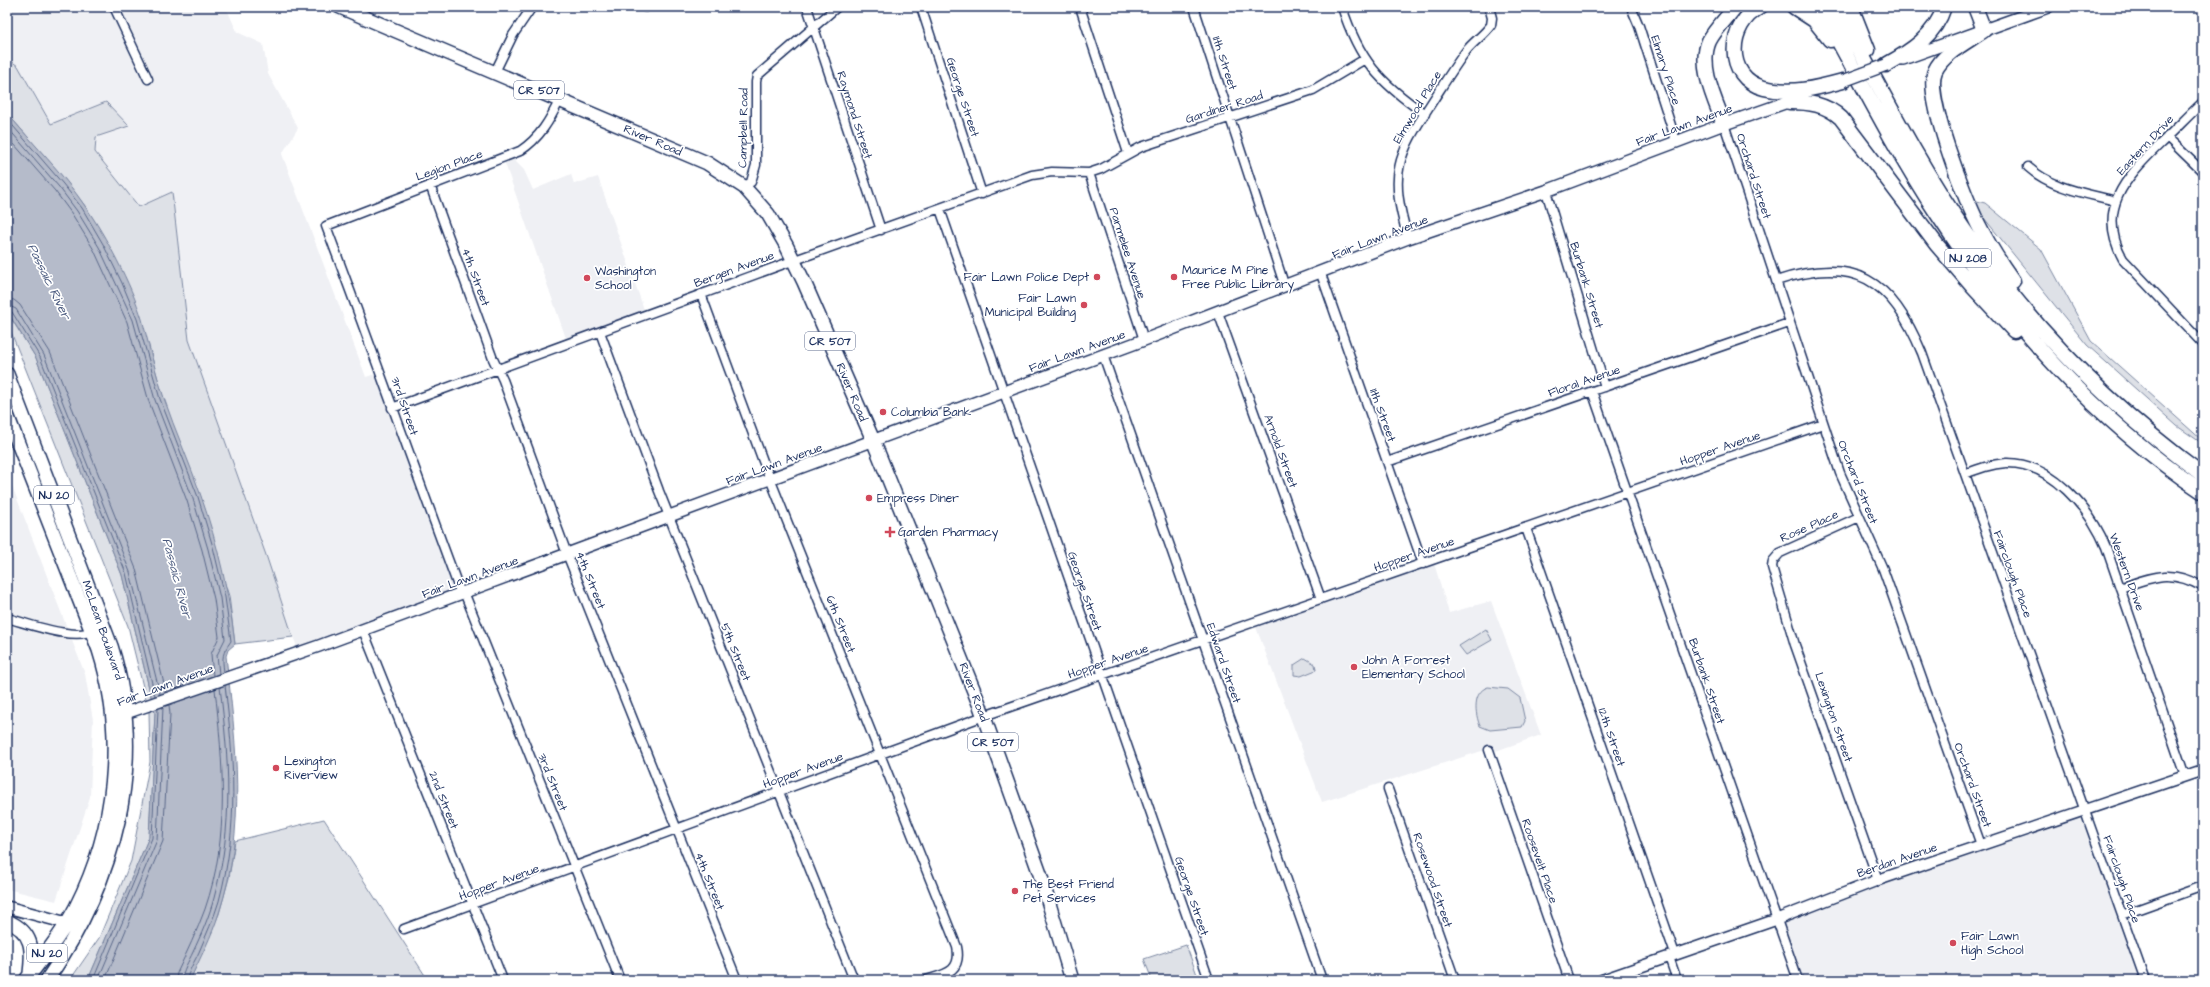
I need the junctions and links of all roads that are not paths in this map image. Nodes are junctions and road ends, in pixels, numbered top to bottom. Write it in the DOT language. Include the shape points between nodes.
graph roads {
  1 [pos="114,7"];
  2 [pos="340,7"];
  3 [pos="532,7"];
  4 [pos="807,7"];
  5 [pos="837,7"];
  6 [pos="921,7"];
  7 [pos="1080,7"];
  8 [pos="1194,7"];
  9 [pos="1342,7"];
  10 [pos="1489,7"];
  11 [pos="1631,7"];
  12 [pos="1735,7"];
  13 [pos="1760,7"];
  14 [pos="1794,7"];
  15 [pos="1820,7"];
  16 [pos="1836,7"];
  17 [pos="1852,7"];
  18 [pos="1944,7"];
  19 [pos="1975,7"];
  20 [pos="2048,7"];
  21 [pos="814,27"];
  22 [pos="1984,30"];
  23 [pos="1365,59"];
  24 [pos="1886,65"];
  25 [pos="495,72"];
  26 [pos="148,78"];
  27 [pos="1843,81"];
  28 [pos="560,99"];
  29 [pos="1789,102"];
  30 [pos="2203,102"];
  31 [pos="1425,114"];
  32 [pos="1230,118"];
  33 [pos="1891,122"];
  34 [pos="1724,124"];
  35 [pos="2167,137"];
  36 [pos="1676,141"];
  37 [pos="1128,153"];
  38 [pos="2028,167"];
  39 [pos="2203,172"];
  40 [pos="1089,173"];
  41 [pos="430,185"];
  42 [pos="744,187"];
  43 [pos="1546,191"];
  44 [pos="982,194"];
  45 [pos="2115,201"];
  46 [pos="940,209"];
  47 [pos="326,226"];
  48 [pos="881,230"];
  49 [pos="1408,238"];
  50 [pos="794,261"];
  51 [pos="1321,274"];
  52 [pos="1776,282"];
  53 [pos="1285,287"];
  54 [pos="701,294"];
  55 [pos="1218,312"];
  56 [pos="1789,323"];
  57 [pos="600,332"];
  58 [pos="1144,340"];
  59 [pos="2203,344"];
  60 [pos="1104,355"];
  61 [pos="2076,366"];
  62 [pos="498,370"];
  63 [pos="7,374"];
  64 [pos="2068,378"];
  65 [pos="1605,387"];
  66 [pos="1003,391"];
  67 [pos="1592,391"];
  68 [pos="392,408"];
  69 [pos="7,415"];
  70 [pos="1823,424"];
  71 [pos="873,440"];
  72 [pos="1388,462"];
  73 [pos="1965,474"];
  74 [pos="2203,475"];
  75 [pos="771,479"];
  76 [pos="1627,492"];
  77 [pos="2203,492"];
  78 [pos="669,516"];
  79 [pos="1859,517"];
  80 [pos="1526,528"];
  81 [pos="568,554"];
  82 [pos="1773,561"];
  83 [pos="1423,564"];
  84 [pos="2203,586"];
  85 [pos="2120,588"];
  86 [pos="463,593"];
  87 [pos="1321,599"];
  88 [pos="100,616"];
  89 [pos="7,618"];
  90 [pos="363,630"];
  91 [pos="92,631"];
  92 [pos="1203,640"];
  93 [pos="1102,675"];
  94 [pos="124,714"];
  95 [pos="984,716"];
  96 [pos="1489,750"];
  97 [pos="880,754"];
  98 [pos="2203,770"];
  99 [pos="2186,776"];
  100 [pos="1388,789"];
  101 [pos="779,792"];
  102 [pos="2085,811"];
  103 [pos="677,829"];
  104 [pos="1981,845"];
  105 [pos="574,867"];
  106 [pos="1878,880"];
  107 [pos="2203,886"];
  108 [pos="473,904"];
  109 [pos="7,907"];
  110 [pos="2122,915"];
  111 [pos="1778,919"];
  112 [pos="7,921"];
  113 [pos="67,923"];
  114 [pos="404,929"];
  115 [pos="1672,956"];
  116 [pos="28,977"];
  117 [pos="47,980"];
  118 [pos="503,980"];
  119 [pos="620,980"];
  120 [pos="737,980"];
  121 [pos="854,980"];
  122 [pos="926,980"];
  123 [pos="1072,980"];
  124 [pos="1209,980"];
  125 [pos="1322,980"];
  126 [pos="1455,980"];
  127 [pos="1570,980"];
  128 [pos="1602,980"];
  129 [pos="1677,980"];
  130 [pos="1798,980"];
  131 [pos="2145,980"];
  1 -- 26 [label="street"];
  2 -- 25 [label="main road, River Road / CR 507"];
  3 -- 25 [label="street" via="513,35"];
  4 -- 21 [label="street, Raymond Street"];
  5 -- 21 [label="street, Campbell Road"];
  6 -- 44 [label="street, George Street"];
  7 -- 37 [label="street"];
  8 -- 32 [label="street, 11th Street"];
  9 -- 23 [label="street" via="1351,34"];
  10 -- 31 [label="street, Elmwood Place" via="1491,25 1467,50"];
  11 -- 36 [label="street, Elmary Place"];
  12 -- 34 [label="highway" via="1715,32 1706,51 1707,72"];
  13 -- 27 [label="highway" via="1745,19 1736,37 1739,67 1749,79 1763,88 1788,91"];
  14 -- 33 [label="highway" via="1822,28"];
  15 -- 33 [label="highway, NJ 208"];
  16 -- 33 [label="highway, NJ 208"];
  17 -- 33 [label="highway"];
  18 -- 24 [label="highway" via="1942,15 1927,37 1912,50"];
  19 -- 22 [label="highway"];
  20 -- 22 [label="main road, Fair Lawn Avenue"];
  21 -- 42 [label="street, Campbell Road" via="757,76 756,165 751,182"];
  21 -- 48 [label="street, Raymond Street"];
  22 -- 24 [label="main road, Fair Lawn Avenue"];
  22 -- 61 [label="highway" via="1940,63 1933,79 1934,97 1953,161 1978,224 2013,281"];
  23 -- 31 [label="street" via="1384,82"];
  23 -- 32 [label="street, Gardiner Road" via="1312,90"];
  24 -- 27 [label="main road, Fair Lawn Avenue, bridge"];
  25 -- 28 [label="main road, River Road / CR 507"];
  27 -- 29 [label="main road, Fair Lawn Avenue"];
  28 -- 41 [label="street, Legion Place" via="544,129 527,146 514,154"];
  28 -- 42 [label="main road, River Road / CR 507" via="707,164"];
  29 -- 34 [label="main road, Fair Lawn Avenue"];
  29 -- 64 [label="highway" via="1818,104 1841,118 1954,266 2014,331"];
  30 -- 35 [label="street, Eastern Drive"];
  31 -- 49 [label="street, Elmwood Place" via="1403,151 1398,177 1399,206"];
  32 -- 37 [label="street, Gardiner Road"];
  32 -- 53 [label="street, 11th Street"];
  33 -- 61 [label="highway, NJ 208" via="1975,245 2030,316"];
  33 -- 64 [label="highway, NJ 208" via="1927,198 1968,259 2019,324"];
  34 -- 36 [label="main road, Fair Lawn Avenue"];
  34 -- 52 [label="street, Orchard Street"];
  35 -- 39 [label="street"];
  35 -- 45 [label="street, Eastern Drive" via="2128,177"];
  36 -- 43 [label="main road, Fair Lawn Avenue"];
  37 -- 40 [label="street, Gardiner Road"];
  38 -- 45 [label="street" via="2036,175 2058,185"];
  40 -- 44 [label="street, Bergen Avenue" via="1042,173"];
  40 -- 58 [label="street, Parmelee Avenue"];
  41 -- 47 [label="street, Legion Place"];
  41 -- 62 [label="street, 4th Street"];
  42 -- 50 [label="main road, River Road / CR 507" via="771,219"];
  43 -- 49 [label="main road, Fair Lawn Avenue"];
  43 -- 65 [label="street, Burbank Street"];
  44 -- 46 [label="street, Bergen Avenue"];
  45 -- 59 [label="street, Eastern Drive" via="2113,213 2117,248 2124,259"];
  46 -- 48 [label="street, Bergen Avenue"];
  46 -- 66 [label="street, George Street"];
  47 -- 68 [label="street, 3rd Street"];
  48 -- 50 [label="street, Bergen Avenue"];
  49 -- 51 [label="main road, Fair Lawn Avenue"];
  50 -- 54 [label="street, Bergen Avenue"];
  50 -- 71 [label="main road, River Road / CR 507"];
  51 -- 53 [label="main road, Fair Lawn Avenue"];
  51 -- 72 [label="street, 11th Street"];
  52 -- 56 [label="street, Orchard Street"];
  52 -- 73 [label="street, Fairclough Place" via="1810,271 1837,270 1862,277 1883,291 1902,313 1916,339"];
  53 -- 55 [label="main road, Fair Lawn Avenue"];
  54 -- 57 [label="street, Bergen Avenue"];
  54 -- 75 [label="street, 6th Street"];
  55 -- 58 [label="main road, Fair Lawn Avenue"];
  55 -- 87 [label="street, Arnold Street"];
  56 -- 65 [label="street, Floral Avenue"];
  56 -- 70 [label="street, Orchard Street"];
  57 -- 62 [label="street, Bergen Avenue"];
  57 -- 78 [label="street, 5th Street"];
  58 -- 60 [label="main road, Fair Lawn Avenue"];
  60 -- 66 [label="main road, Fair Lawn Avenue"];
  60 -- 92 [label="street, Edward Street"];
  61 -- 74 [label="highway, NJ 208" via="2147,432"];
  62 -- 68 [label="street, Bergen Avenue"];
  62 -- 81 [label="street, 4th Street"];
  63 -- 88 [label="main road, McLean Boulevard / NJ 20"];
  64 -- 77 [label="highway, NJ 208" via="2144,447"];
  65 -- 67 [label="street, Floral Avenue"];
  66 -- 71 [label="main road, Fair Lawn Avenue"];
  66 -- 93 [label="street, George Street"];
  67 -- 72 [label="street, Floral Avenue"];
  67 -- 76 [label="street, Burbank Street"];
  68 -- 86 [label="street, 3rd Street"];
  69 -- 91 [label="main road, McLean Boulevard / NJ 20"];
  70 -- 76 [label="street, Hopper Avenue"];
  70 -- 79 [label="street, Orchard Street"];
  71 -- 75 [label="main road, Fair Lawn Avenue"];
  71 -- 95 [label="main road, River Road / CR 507"];
  72 -- 83 [label="street, 11th Street"];
  73 -- 85 [label="street, Western Drive" via="1983,467 2007,463 2032,468 2054,480 2075,499 2093,522 2106,547"];
  73 -- 102 [label="street, Fairclough Place"];
  75 -- 78 [label="main road, Fair Lawn Avenue"];
  75 -- 97 [label="street, 6th Street"];
  76 -- 80 [label="street, Hopper Avenue"];
  76 -- 111 [label="street, Burbank Street"];
  78 -- 81 [label="main road, Fair Lawn Avenue"];
  78 -- 101 [label="street, 5th Street"];
  79 -- 82 [label="street, Rose Place" via="1780,553"];
  79 -- 104 [label="street, Orchard Street" via="1890,589"];
  80 -- 83 [label="street, Hopper Avenue"];
  80 -- 115 [label="street, 12th Street"];
  81 -- 86 [label="main road, Fair Lawn Avenue"];
  81 -- 103 [label="street, 4th Street"];
  82 -- 106 [label="street, Lexington Street" via="1773,572 1796,645"];
  83 -- 87 [label="street, Hopper Avenue"];
  84 -- 85 [label="street" via="2180,576 2162,574"];
  85 -- 99 [label="street, Western Drive"];
  86 -- 90 [label="main road, Fair Lawn Avenue"];
  86 -- 105 [label="street, 3rd Street"];
  87 -- 92 [label="street, Hopper Avenue"];
  88 -- 91 [label="street" via="97,627"];
  88 -- 94 [label="main road, McLean Boulevard / NJ 20" via="116,663"];
  89 -- 91 [label="street" via="73,634"];
  90 -- 94 [label="main road, Fair Lawn Avenue"];
  90 -- 108 [label="street, 2nd Street"];
  91 -- 94 [label="main road, McLean Boulevard / NJ 20"];
  92 -- 93 [label="street, Hopper Avenue"];
  92 -- 125 [label="street, Edward Street"];
  93 -- 95 [label="street, Hopper Avenue"];
  93 -- 124 [label="street, George Street"];
  94 -- 113 [label="main road, McLean Boulevard / NJ 20" via="105,823 90,872"];
  94 -- 117 [label="main road, McLean Boulevard / NJ 20" via="127,738 126,775 113,843 87,912 69,947"];
  95 -- 97 [label="street, Hopper Avenue"];
  95 -- 123 [label="main road, River Road / CR 507" via="1048,900"];
  96 -- 127 [label="street, Roosevelt Place"];
  97 -- 101 [label="street, Hopper Avenue"];
  97 -- 122 [label="street, 6th Street" via="957,947 958,962 948,973"];
  98 -- 99 [label="street, Berdan Avenue"];
  99 -- 102 [label="street, Berdan Avenue"];
  100 -- 126 [label="street, Rosewood Street"];
  101 -- 103 [label="street, Hopper Avenue"];
  101 -- 121 [label="street, 5th Street"];
  102 -- 104 [label="street, Berdan Avenue"];
  102 -- 110 [label="street, Fairclough Place"];
  103 -- 105 [label="street, Hopper Avenue"];
  103 -- 120 [label="street, 4th Street"];
  104 -- 106 [label="street, Berdan Avenue"];
  105 -- 108 [label="street, Hopper Avenue"];
  105 -- 119 [label="street, 3rd Street"];
  106 -- 111 [label="street, Berdan Avenue"];
  107 -- 110 [label="street"];
  108 -- 114 [label="street, Hopper Avenue"];
  108 -- 118 [label="street, 2nd Street"];
  109 -- 113 [label="main road"];
  110 -- 131 [label="street, Fairclough Place"];
  111 -- 115 [label="street, Berdan Avenue"];
  111 -- 130 [label="street, Burbank Street"];
  112 -- 116 [label="main road" via="20,928 29,939 33,954"];
  113 -- 116 [label="main road, McLean Boulevard / NJ 20"];
  115 -- 128 [label="street, Berdan Avenue"];
  115 -- 129 [label="street, 12th Street"];
}
